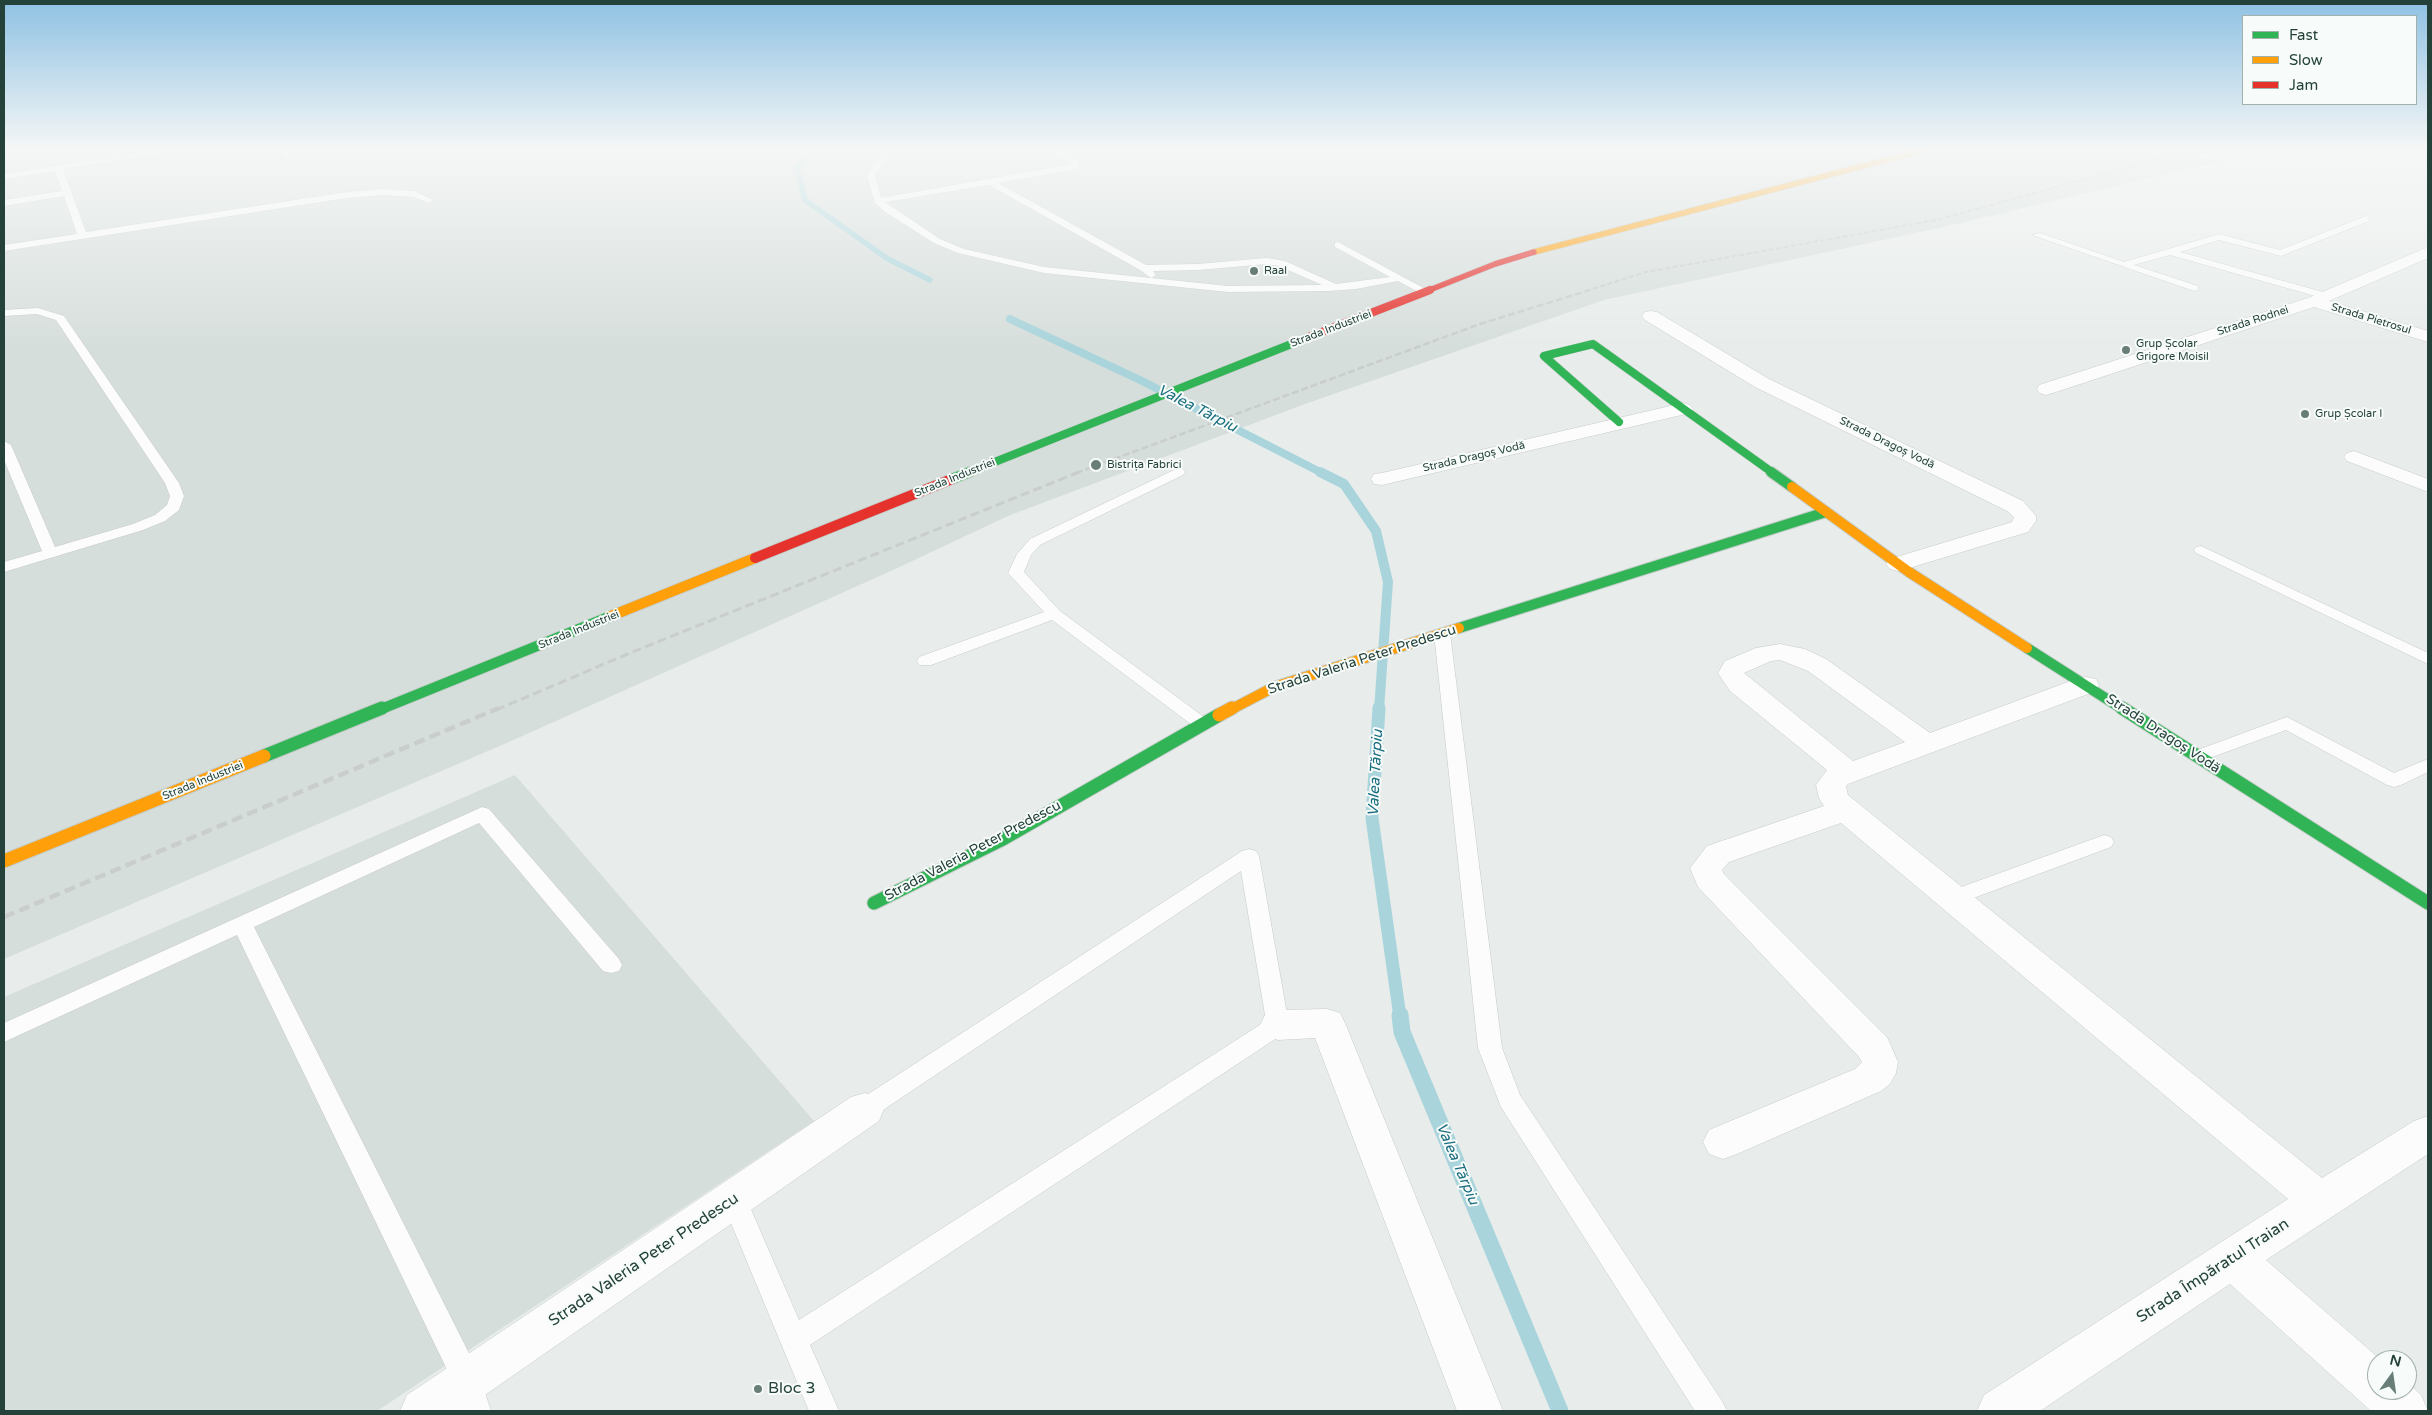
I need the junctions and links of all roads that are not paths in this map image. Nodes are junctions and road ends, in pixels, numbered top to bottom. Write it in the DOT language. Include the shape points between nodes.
graph roads {
  1 [pos="76,216"];
  2 [pos="212,216"];
  3 [pos="899,216"];
  4 [pos="1051,216"];
  5 [pos="1667,216"];
  6 [pos="2366,219"];
  7 [pos="2037,235"];
  8 [pos="83,236"];
  9 [pos="1338,245"];
  10 [pos="4,248"];
  11 [pos="2170,252"];
  12 [pos="2428,252"];
  13 [pos="2124,265"];
  14 [pos="1144,268"];
  15 [pos="1399,278"];
  16 [pos="1149,282"];
  17 [pos="1335,287"];
  18 [pos="2194,288"];
  19 [pos="1426,292"];
  20 [pos="2320,299"];
  21 [pos="4,313"];
  22 [pos="1651,316"];
  23 [pos="2428,337"];
  24 [pos="2046,390"];
  25 [pos="1683,409"];
  26 [pos="1619,422"];
  27 [pos="4,445"];
  28 [pos="2354,457"];
  29 [pos="1178,472"];
  30 [pos="1382,479"];
  31 [pos="2428,486"];
  32 [pos="1826,512"];
  33 [pos="2200,550"];
  34 [pos="50,553"];
  35 [pos="1898,564"];
  36 [pos="4,567"];
  37 [pos="1054,614"];
  38 [pos="1442,633"];
  39 [pos="2428,659"];
  40 [pos="925,661"];
  41 [pos="2086,685"];
  42 [pos="1202,724"];
  43 [pos="1927,744"];
  44 [pos="2198,756"];
  45 [pos="2428,765"];
  46 [pos="1849,773"];
  47 [pos="1845,810"];
  48 [pos="2104,842"];
  49 [pos="4,861"];
  50 [pos="1952,898"];
  51 [pos="874,903"];
  52 [pos="2428,903"];
  53 [pos="242,924"];
  54 [pos="611,965"];
  55 [pos="1278,1025"];
  56 [pos="4,1033"];
  57 [pos="865,1109"];
  58 [pos="2428,1133"];
  59 [pos="1723,1142"];
  60 [pos="734,1198"];
  61 [pos="2320,1201"];
  62 [pos="2232,1258"];
  63 [pos="793,1340"];
  64 [pos="2367,1377"];
  65 [pos="472,1396"];
  66 [pos="2392,1400"];
  67 [pos="423,1411"];
  68 [pos="824,1411"];
  69 [pos="1480,1411"];
  70 [pos="1712,1411"];
  71 [pos="2000,1411"];
  72 [pos="2405,1411"];
  1 -- 8 [label="lane"];
  2 -- 8 [label="lane"];
  3 -- 16 [label="lane" via="937,241 961,251 1044,270"];
  4 -- 14 [label="lane"];
  5 -- 19 [label="street, Strada Industriei" via="1495,264"];
  6 -- 11 [label="lane" via="2281,253 2219,237"];
  7 -- 13 [label="lane"];
  8 -- 10 [label="lane"];
  9 -- 15 [label="lane"];
  11 -- 13 [label="lane"];
  11 -- 20 [label="lane"];
  12 -- 20 [label="street, Strada Rodnei"];
  13 -- 18 [label="lane"];
  14 -- 16 [label="lane" via="1152,275"];
  14 -- 17 [label="lane" via="1266,261 1281,263"];
  15 -- 17 [label="lane"];
  15 -- 19 [label="lane"];
  16 -- 17 [label="lane" via="1228,289"];
  19 -- 49 [label="street, Strada Industriei" via="1142,402"];
  20 -- 23 [label="street, Strada Pietrosul"];
  20 -- 24 [label="street, Strada Rodnei"];
  21 -- 34 [label="lane" via="38,311 60,318 172,483 177,496 174,508 160,518"];
  22 -- 35 [label="street, Strada Dragoș Vodă" via="1762,382 2015,506 2025,516 2020,527"];
  25 -- 26 [label="street, Strada Dragoș Vodă"];
  25 -- 26 [label="street, Strada Dragoș Vodă" via="1594,344 1544,356"];
  25 -- 32 [label="street, Strada Dragoș Vodă"];
  26 -- 30 [label="street, Strada Dragoș Vodă"];
  27 -- 34 [label="lane"];
  28 -- 31 [label="street"];
  29 -- 37 [label="lane" via="1035,542 1024,554 1016,573"];
  32 -- 35 [label="street, Strada Dragoș Vodă"];
  32 -- 38 [label="street, Strada Valeria Peter Predescu"];
  33 -- 39 [label="lane"];
  34 -- 36 [label="lane"];
  35 -- 41 [label="street, Strada Dragoș Vodă"];
  37 -- 40 [label="lane"];
  37 -- 42 [label="lane"];
  38 -- 42 [label="street, Strada Valeria Peter Predescu" via="1274,687"];
  38 -- 70 [label="lane" via="1490,1048 1510,1100"];
  41 -- 43 [label="street"];
  41 -- 44 [label="street, Strada Dragoș Vodă"];
  42 -- 51 [label="street, Strada Valeria Peter Predescu" via="1001,840"];
  43 -- 46 [label="street"];
  43 -- 46 [label="street" via="1817,665 1796,655 1765,654 1734,667 1733,678"];
  44 -- 45 [label="lane" via="2287,723 2394,781"];
  44 -- 52 [label="street, Strada Dragoș Vodă"];
  46 -- 47 [label="street" via="1838,776 1832,785 1834,798"];
  47 -- 50 [label="street"];
  47 -- 59 [label="street" via="1718,854 1706,868 1709,879 1874,1048 1880,1062 1877,1073 1868,1080"];
  48 -- 50 [label="lane"];
  50 -- 61 [label="street"];
  53 -- 54 [label="lane" via="482,814"];
  53 -- 56 [label="lane"];
  53 -- 65 [label="lane"];
  55 -- 57 [label="lane" via="1249,856"];
  55 -- 63 [label="lane"];
  55 -- 69 [label="street" via="1327,1023"];
  57 -- 60 [label="street, Strada Valeria Peter Predescu"];
  58 -- 61 [label="street, Strada Împăratul Traian"];
  60 -- 63 [label="lane"];
  60 -- 65 [label="street, Strada Valeria Peter Predescu"];
  61 -- 62 [label="street, Strada Împăratul Traian"];
  62 -- 64 [label="street"];
  62 -- 71 [label="street, Strada Împăratul Traian"];
  63 -- 68 [label="lane"];
  65 -- 67 [label="street, Strada Valeria Peter Predescu"];
  66 -- 72 [label="street"];
}
